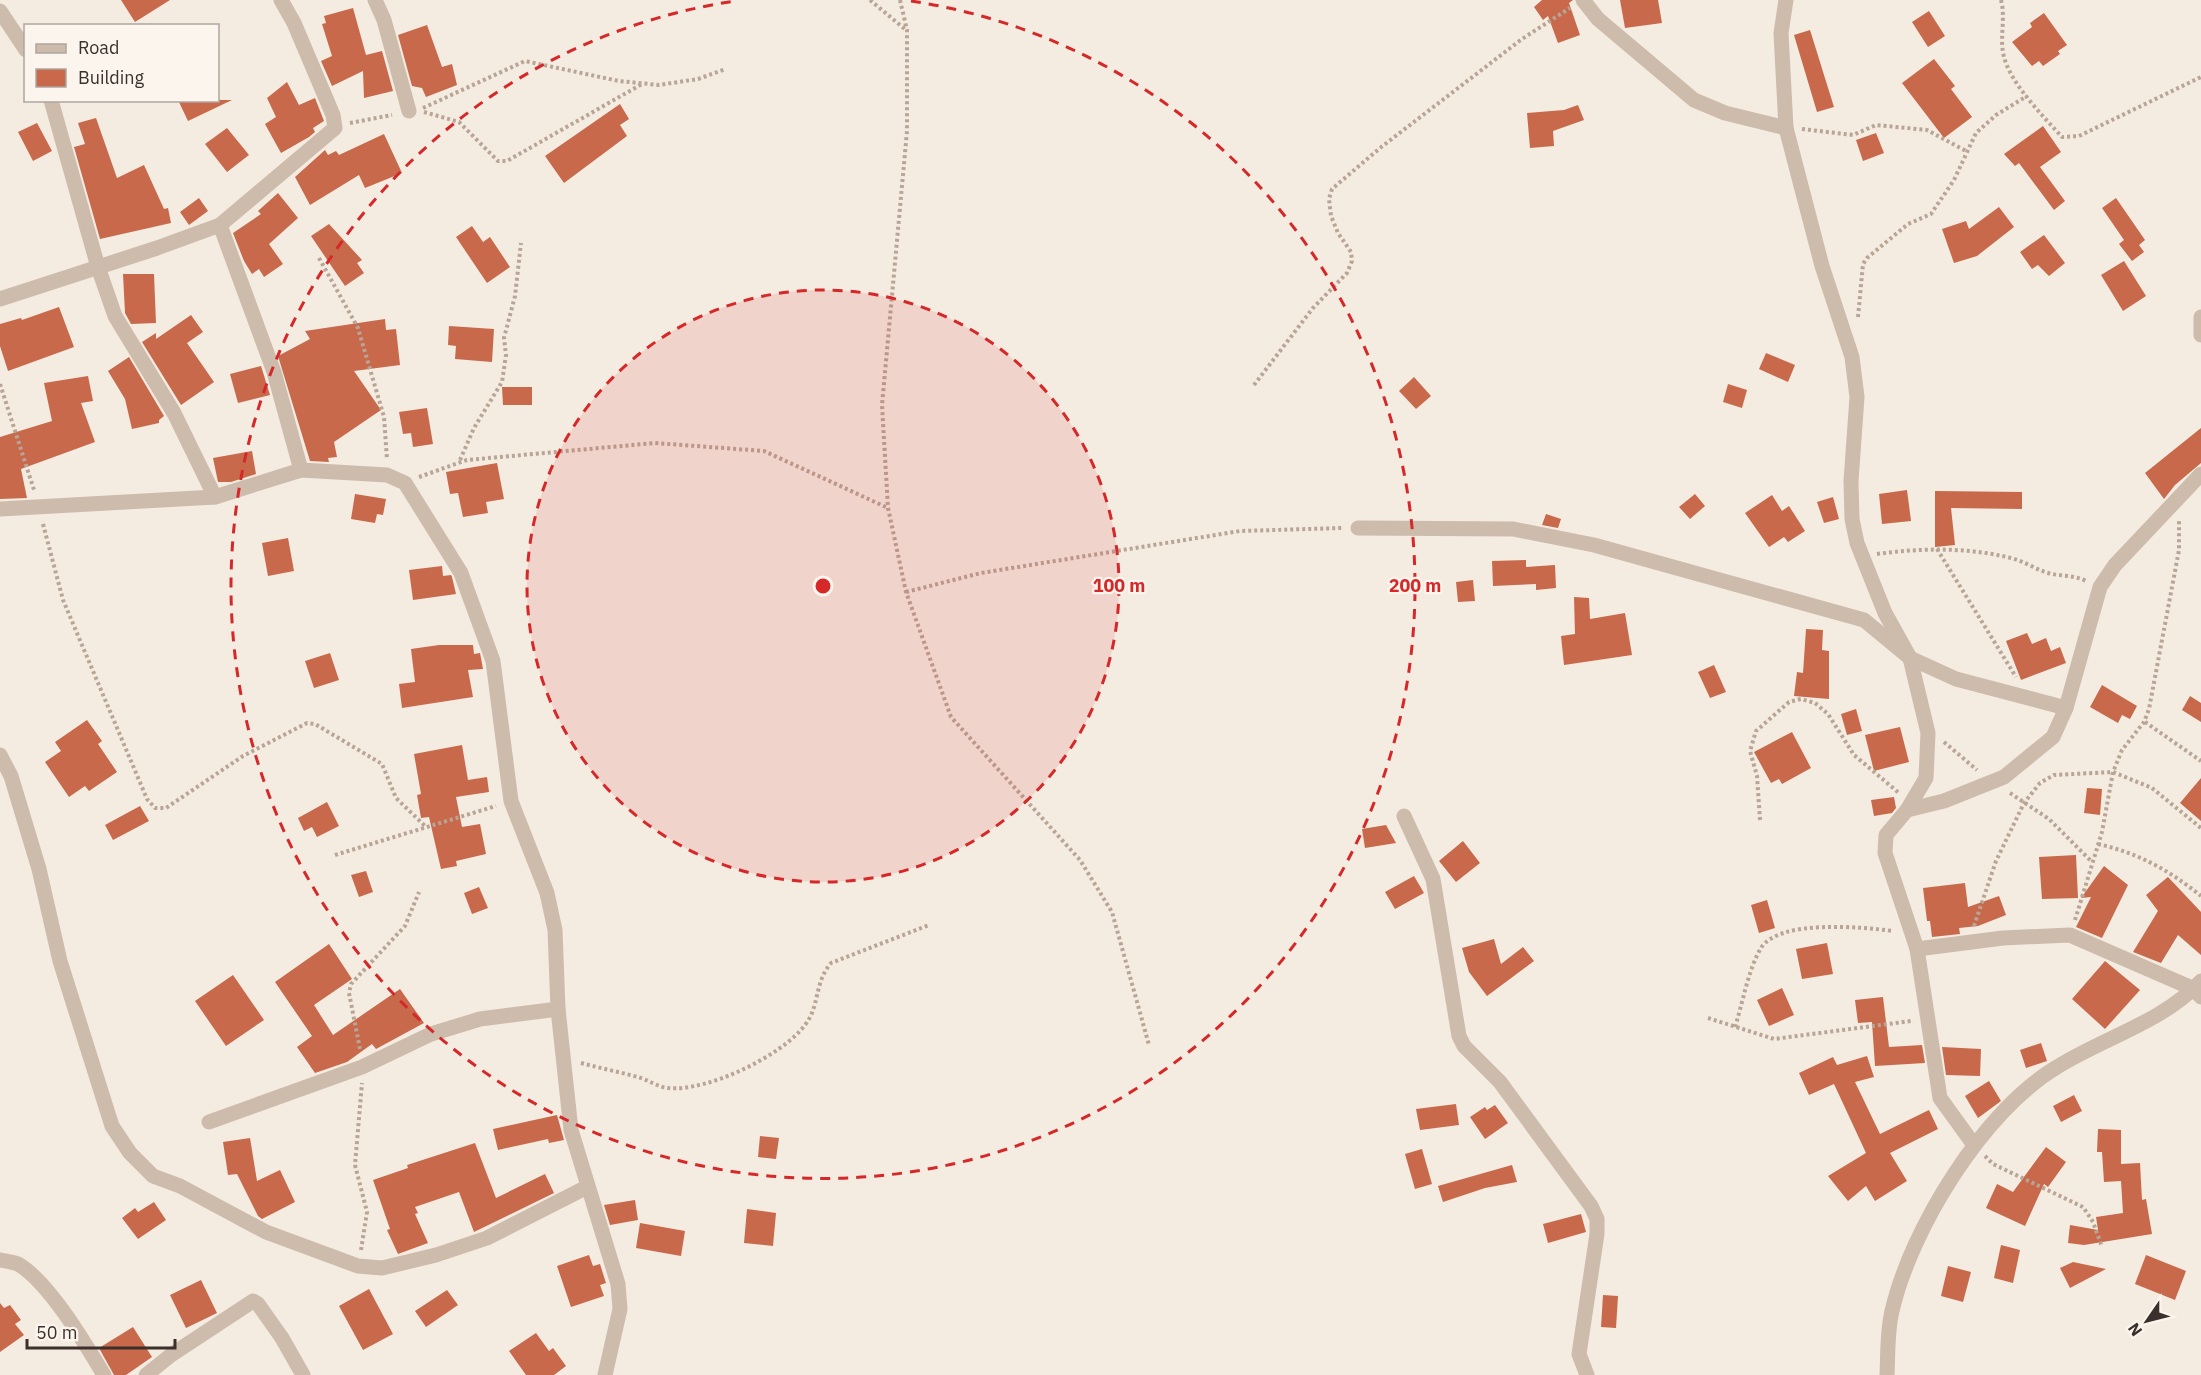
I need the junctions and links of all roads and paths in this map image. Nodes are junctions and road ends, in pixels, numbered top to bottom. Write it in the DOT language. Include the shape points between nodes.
graph roads {
  1 [pos="281,0"];
  2 [pos="375,0"];
  3 [pos="870,0"];
  4 [pos="900,0"];
  5 [pos="1786,0"];
  6 [pos="2001,0"];
  7 [pos="1577,3"];
  8 [pos="0,11"];
  9 [pos="907,30"];
  10 [pos="24,47"];
  11 [pos="726,69"];
  12 [pos="2201,78"];
  13 [pos="643,83"];
  14 [pos="2027,96"];
  15 [pos="52,102"];
  16 [pos="409,111"];
  17 [pos="335,128"];
  18 [pos="1786,128"];
  19 [pos="1967,151"];
  20 [pos="220,225"];
  21 [pos="521,243"];
  22 [pos="319,258"];
  23 [pos="98,267"];
  24 [pos="0,299"];
  25 [pos="2201,317"];
  26 [pos="1857,327"];
  27 [pos="2201,335"];
  28 [pos="0,384"];
  29 [pos="1254,385"];
  30 [pos="460,461"];
  31 [pos="301,470"];
  32 [pos="2201,474"];
  33 [pos="387,475"];
  34 [pos="405,483"];
  35 [pos="215,497"];
  36 [pos="2179,497"];
  37 [pos="39,506"];
  38 [pos="888,508"];
  39 [pos="0,509"];
  40 [pos="1358,528"];
  41 [pos="1937,549"];
  42 [pos="1862,556"];
  43 [pos="2100,588"];
  44 [pos="906,592"];
  45 [pos="1910,658"];
  46 [pos="2029,698"];
  47 [pos="2066,708"];
  48 [pos="2145,722"];
  49 [pos="1927,724"];
  50 [pos="0,755"];
  51 [pos="2201,761"];
  52 [pos="2113,772"];
  53 [pos="1992,781"];
  54 [pos="511,801"];
  55 [pos="2025,803"];
  56 [pos="1910,805"];
  57 [pos="1404,816"];
  58 [pos="1760,820"];
  59 [pos="425,826"];
  60 [pos="2201,828"];
  61 [pos="2098,844"];
  62 [pos="335,855"];
  63 [pos="2092,862"];
  64 [pos="419,892"];
  65 [pos="2201,896"];
  66 [pos="929,925"];
  67 [pos="1911,933"];
  68 [pos="2070,935"];
  69 [pos="1968,942"];
  70 [pos="1917,949"];
  71 [pos="2199,989"];
  72 [pos="558,1009"];
  73 [pos="1708,1018"];
  74 [pos="1927,1019"];
  75 [pos="1735,1027"];
  76 [pos="1149,1045"];
  77 [pos="563,1058"];
  78 [pos="362,1067"];
  79 [pos="209,1122"];
  80 [pos="1974,1145"];
  81 [pos="587,1187"];
  82 [pos="2102,1247"];
  83 [pos="0,1260"];
  84 [pos="358,1266"];
  85 [pos="104,1375"];
  86 [pos="146,1375"];
  87 [pos="303,1375"];
  88 [pos="605,1375"];
  89 [pos="1587,1375"];
  90 [pos="1887,1375"];
  1 -- 17 [label="street" via="294,22"];
  2 -- 16 [label="street"];
  3 -- 9 [label="path"];
  4 -- 9 [label="path"];
  5 -- 18 [label="street" via="1781,33"];
  6 -- 14 [label="path" via="2003,56"];
  7 -- 18 [label="street" via="1694,100 1725,113"];
  7 -- 29 [label="path" via="1513,46 1332,189 1331,216 1352,261 1347,273 1312,308"];
  8 -- 10 [label="street"];
  9 -- 38 [label="path" via="907,131 882,405"];
  11 -- 13 [label="path" via="698,79 659,85"];
  12 -- 14 [label="path" via="2070,139 2062,137"];
  13 -- 13 [label="path" via="525,61 417,110 459,122 498,161 507,161"];
  14 -- 19 [label="path" via="1976,133"];
  15 -- 23 [label="street"];
  16 -- 17 [label="path"];
  17 -- 20 [label="street"];
  18 -- 19 [label="path" via="1853,135 1876,124 1927,130"];
  18 -- 42 [label="street" via="1822,266 1852,357 1857,397 1851,519"];
  19 -- 26 [label="path" via="1941,203 1931,214 1908,224 1863,264"];
  20 -- 23 [label="street"];
  20 -- 31 [label="street" via="274,372"];
  21 -- 30 [label="path" via="515,296 504,338 502,382 474,428"];
  22 -- 33 [label="path" via="358,328 384,417"];
  23 -- 24 [label="street"];
  23 -- 35 [label="street" via="115,316 174,413"];
  25 -- 27 [label="street"];
  28 -- 37 [label="path"];
  30 -- 34 [label="path"];
  30 -- 38 [label="path" via="655,443 764,451"];
  31 -- 33 [label="street"];
  31 -- 35 [label="street"];
  32 -- 36 [label="street"];
  33 -- 34 [label="street"];
  34 -- 54 [label="street" via="461,573 493,661"];
  35 -- 37 [label="street"];
  36 -- 43 [label="street" via="2115,565"];
  36 -- 48 [label="path" via="2179,550"];
  37 -- 39 [label="street"];
  37 -- 59 [label="path" via="63,600 147,799 155,807 166,808 243,756 308,723 382,764 396,798"];
  38 -- 44 [label="path"];
  40 -- 44 [label="path" via="1240,531 981,573"];
  40 -- 45 [label="street" via="1513,529 1594,545 1863,620"];
  41 -- 42 [label="path"];
  41 -- 43 [label="path" via="1964,549 2013,559 2048,574 2075,576"];
  41 -- 46 [label="path"];
  42 -- 45 [label="street" via="1885,613"];
  43 -- 47 [label="street"];
  44 -- 76 [label="path" via="951,717 1080,860 1104,896 1112,912"];
  45 -- 46 [label="street" via="1956,679"];
  45 -- 49 [label="street"];
  46 -- 47 [label="street"];
  47 -- 53 [label="street" via="2053,737 2004,777"];
  48 -- 51 [label="path"];
  48 -- 52 [label="path" via="2122,750"];
  49 -- 53 [label="path" via="1960,758"];
  49 -- 56 [label="street" via="1926,778"];
  50 -- 84 [label="street" via="11,776 39,869 60,961 112,1126 130,1153 153,1176 180,1186 266,1233"];
  52 -- 55 [label="path" via="2054,776 2040,783"];
  52 -- 60 [label="path" via="2152,788"];
  52 -- 61 [label="path"];
  53 -- 55 [label="path"];
  53 -- 56 [label="street" via="1944,801"];
  54 -- 59 [label="path"];
  54 -- 72 [label="street" via="547,893 555,930"];
  55 -- 63 [label="path" via="2049,819"];
  55 -- 69 [label="path" via="1996,861"];
  56 -- 58 [label="path" via="1854,754 1828,714 1815,703 1801,699 1789,702 1756,731 1750,751 1757,776"];
  56 -- 67 [label="street" via="1884,842"];
  57 -- 89 [label="street" via="1433,879 1459,1036 1500,1082 1597,1219 1579,1353"];
  59 -- 62 [label="path"];
  61 -- 63 [label="path"];
  61 -- 65 [label="path" via="2129,851"];
  63 -- 68 [label="path"];
  64 -- 78 [label="path" via="405,926 351,984 349,993"];
  66 -- 77 [label="path" via="831,963 821,975 811,1017 803,1028 773,1054 748,1068 687,1089 666,1088"];
  67 -- 70 [label="street"];
  67 -- 75 [label="path" via="1796,929 1776,934 1761,948"];
  68 -- 69 [label="street"];
  68 -- 71 [label="street"];
  69 -- 70 [label="street"];
  70 -- 74 [label="street"];
  71 -- 80 [label="street" via="2048,1072 2024,1090"];
  72 -- 77 [label="street"];
  72 -- 78 [label="street" via="480,1019 430,1034"];
  73 -- 75 [label="path"];
  74 -- 75 [label="path" via="1785,1039"];
  74 -- 80 [label="street" via="1940,1098"];
  77 -- 81 [label="street" via="571,1130"];
  78 -- 79 [label="street"];
  78 -- 84 [label="path" via="355,1166 367,1212"];
  80 -- 82 [label="path" via="1993,1164 2083,1207"];
  80 -- 90 [label="street" via="1911,1249 1891,1314"];
  81 -- 84 [label="street" via="487,1238 382,1268"];
  81 -- 88 [label="street" via="618,1284 620,1309"];
  83 -- 85 [label="street" via="18,1264 48,1294"];
  86 -- 87 [label="street" via="253,1301 282,1338"];
}
